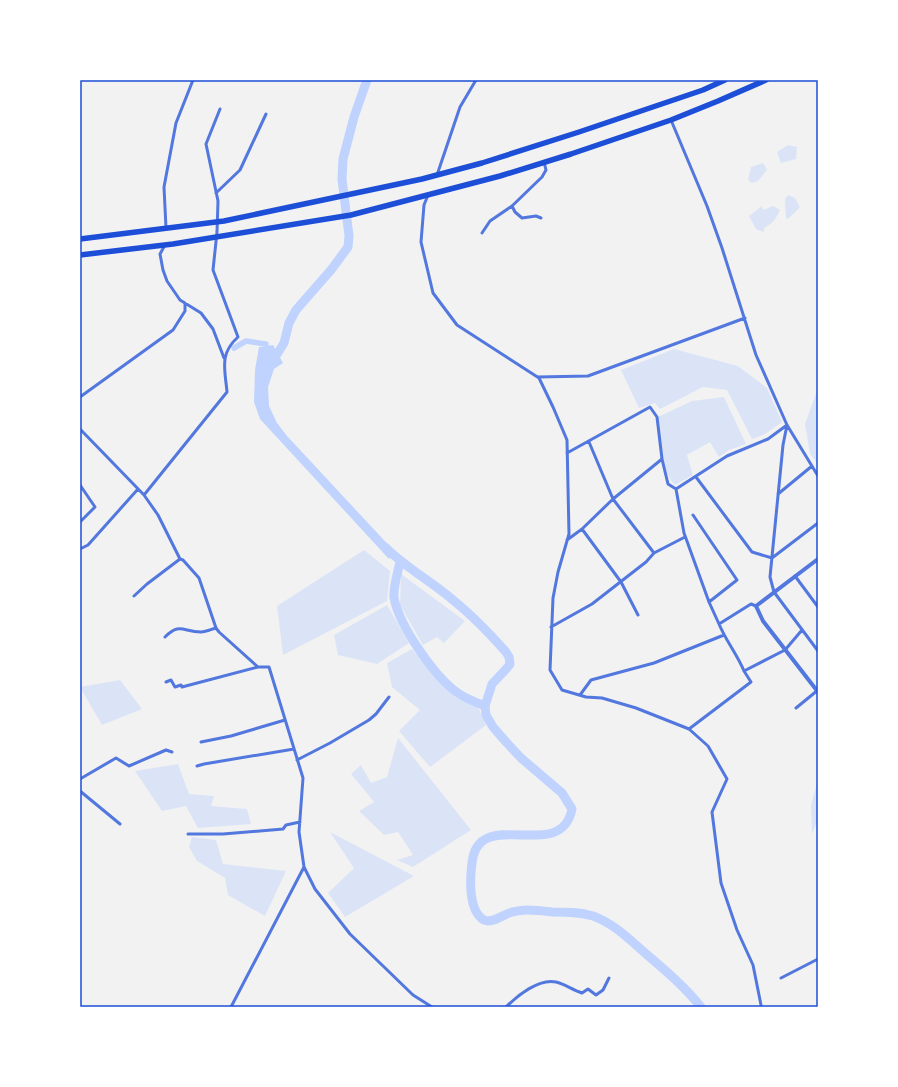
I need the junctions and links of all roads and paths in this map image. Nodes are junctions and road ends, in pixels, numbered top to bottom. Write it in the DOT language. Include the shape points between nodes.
graph roads {
  1 [pos="193,80"];
  2 [pos="476,80"];
  3 [pos="725,80"];
  4 [pos="766,80"];
  5 [pos="220,109"];
  6 [pos="266,114"];
  7 [pos="671,120"];
  8 [pos="544,162"];
  9 [pos="437,175"];
  10 [pos="216,193"];
  11 [pos="428,195"];
  12 [pos="512,206"];
  13 [pos="541,218"];
  14 [pos="217,222"];
  15 [pos="166,229"];
  16 [pos="482,232"];
  17 [pos="216,237"];
  18 [pos="80,239"];
  19 [pos="164,245"];
  20 [pos="80,255"];
  21 [pos="185,303"];
  22 [pos="744,318"];
  23 [pos="224,358"];
  24 [pos="538,377"];
  25 [pos="80,397"];
  26 [pos="787,424"];
  27 [pos="80,429"];
  28 [pos="589,442"];
  29 [pos="567,453"];
  30 [pos="662,459"];
  31 [pos="812,466"];
  32 [pos="818,476"];
  33 [pos="696,477"];
  34 [pos="80,485"];
  35 [pos="138,488"];
  36 [pos="676,489"];
  37 [pos="778,494"];
  38 [pos="144,495"];
  39 [pos="613,499"];
  40 [pos="693,515"];
  41 [pos="80,522"];
  42 [pos="818,523"];
  43 [pos="582,529"];
  44 [pos="685,537"];
  45 [pos="567,540"];
  46 [pos="80,549"];
  47 [pos="654,553"];
  48 [pos="772,558"];
  49 [pos="180,559"];
  50 [pos="818,559"];
  51 [pos="796,576"];
  52 [pos="621,582"];
  53 [pos="774,592"];
  54 [pos="134,596"];
  55 [pos="709,602"];
  56 [pos="756,606"];
  57 [pos="818,607"];
  58 [pos="638,614"];
  59 [pos="719,624"];
  60 [pos="551,627"];
  61 [pos="216,628"];
  62 [pos="802,630"];
  63 [pos="724,636"];
  64 [pos="165,637"];
  65 [pos="785,650"];
  66 [pos="818,651"];
  67 [pos="258,666"];
  68 [pos="744,671"];
  69 [pos="166,682"];
  70 [pos="818,691"];
  71 [pos="580,695"];
  72 [pos="389,697"];
  73 [pos="796,708"];
  74 [pos="285,720"];
  75 [pos="689,729"];
  76 [pos="201,742"];
  77 [pos="294,749"];
  78 [pos="172,752"];
  79 [pos="297,760"];
  80 [pos="197,766"];
  81 [pos="80,779"];
  82 [pos="80,791"];
  83 [pos="300,822"];
  84 [pos="120,824"];
  85 [pos="188,834"];
  86 [pos="304,867"];
  87 [pos="818,959"];
  88 [pos="609,978"];
  89 [pos="781,978"];
  90 [pos="761,1005"];
  91 [pos="231,1007"];
  92 [pos="432,1007"];
  93 [pos="506,1007"];
  1 -- 15 [label="street" via="176,123 164,187"];
  2 -- 9 [label="street" via="460,107"];
  3 -- 9 [label="highway" via="703,90 579,132"];
  4 -- 7 [label="highway"];
  5 -- 10 [label="street" via="206,144"];
  6 -- 10 [label="street" via="240,170"];
  7 -- 8 [label="highway"];
  7 -- 22 [label="street" via="707,206"];
  8 -- 11 [label="highway"];
  8 -- 12 [label="street" via="546,170 542,177"];
  9 -- 14 [label="highway"];
  10 -- 14 [label="street"];
  11 -- 17 [label="highway" via="351,215"];
  11 -- 24 [label="street" via="424,206 420,242 433,293 457,325"];
  12 -- 13 [label="street" via="522,218"];
  12 -- 16 [label="street" via="490,221"];
  14 -- 15 [label="highway"];
  14 -- 17 [label="street"];
  15 -- 18 [label="highway"];
  17 -- 19 [label="highway"];
  17 -- 23 [label="street" via="213,270 238,337"];
  19 -- 20 [label="highway"];
  19 -- 21 [label="street" via="160,254 163,270 167,281"];
  21 -- 23 [label="street" via="201,313 213,329"];
  21 -- 25 [label="street" via="185,310 173,330"];
  22 -- 24 [label="street" via="588,376"];
  22 -- 26 [label="street" via="756,355"];
  23 -- 38 [label="street" via="227,392"];
  24 -- 29 [label="street" via="567,440"];
  26 -- 31 [label="street"];
  26 -- 33 [label="street" via="768,439 727,456"];
  26 -- 37 [label="street"];
  27 -- 35 [label="street"];
  28 -- 29 [label="street"];
  28 -- 30 [label="street" via="650,408 657,416"];
  28 -- 39 [label="street"];
  29 -- 45 [label="street"];
  30 -- 36 [label="street" via="668,484"];
  30 -- 39 [label="street"];
  31 -- 32 [label="street"];
  31 -- 37 [label="street"];
  33 -- 36 [label="street"];
  33 -- 48 [label="street" via="752,552"];
  34 -- 41 [label="street" via="95,507"];
  35 -- 38 [label="street"];
  35 -- 46 [label="street" via="88,545"];
  36 -- 44 [label="street"];
  37 -- 48 [label="street"];
  38 -- 49 [label="street" via="158,515"];
  39 -- 43 [label="street"];
  39 -- 47 [label="street"];
  40 -- 55 [label="street" via="737,580"];
  42 -- 48 [label="street"];
  43 -- 45 [label="street"];
  43 -- 52 [label="street"];
  44 -- 47 [label="street"];
  44 -- 55 [label="street"];
  45 -- 60 [label="street" via="554,592"];
  47 -- 52 [label="street"];
  48 -- 53 [label="street" via="770,577"];
  49 -- 54 [label="street"];
  49 -- 61 [label="street" via="198,578"];
  50 -- 51 [label="street"];
  51 -- 53 [label="street"];
  51 -- 57 [label="street"];
  52 -- 58 [label="street"];
  52 -- 60 [label="street" via="592,604"];
  53 -- 56 [label="street"];
  53 -- 62 [label="street"];
  55 -- 59 [label="street"];
  56 -- 59 [label="street" via="751,604"];
  56 -- 65 [label="street" via="763,621"];
  59 -- 63 [label="street"];
  60 -- 71 [label="street" via="550,670 562,690"];
  61 -- 64 [label="street" via="202,632 172,630"];
  61 -- 67 [label="street"];
  62 -- 65 [label="street"];
  62 -- 66 [label="street"];
  63 -- 68 [label="street" via="737,654"];
  63 -- 71 [label="street" via="654,663 590,680"];
  65 -- 68 [label="street"];
  65 -- 70 [label="street"];
  67 -- 69 [label="street" via="182,687 175,687 171,680"];
  67 -- 74 [label="street" via="269,667"];
  68 -- 75 [label="street" via="751,682"];
  70 -- 73 [label="street"];
  71 -- 75 [label="street" via="602,698 636,708"];
  72 -- 79 [label="street" via="369,720"];
  74 -- 76 [label="street"];
  74 -- 77 [label="street"];
  75 -- 90 [label="street" via="708,746 727,779 712,812 721,883 737,930 753,965"];
  77 -- 79 [label="street"];
  77 -- 80 [label="street"];
  78 -- 81 [label="street" via="166,750 128,766 116,758"];
  79 -- 83 [label="street" via="303,778"];
  82 -- 84 [label="street"];
  83 -- 85 [label="street" via="286,825 283,829"];
  83 -- 86 [label="street"];
  86 -- 91 [label="street"];
  86 -- 92 [label="street" via="315,889 350,934 413,995"];
  87 -- 89 [label="street"];
  88 -- 93 [label="street" via="603,990 596,995 588,989 582,993 555,982 544,982 527,989"];
}
